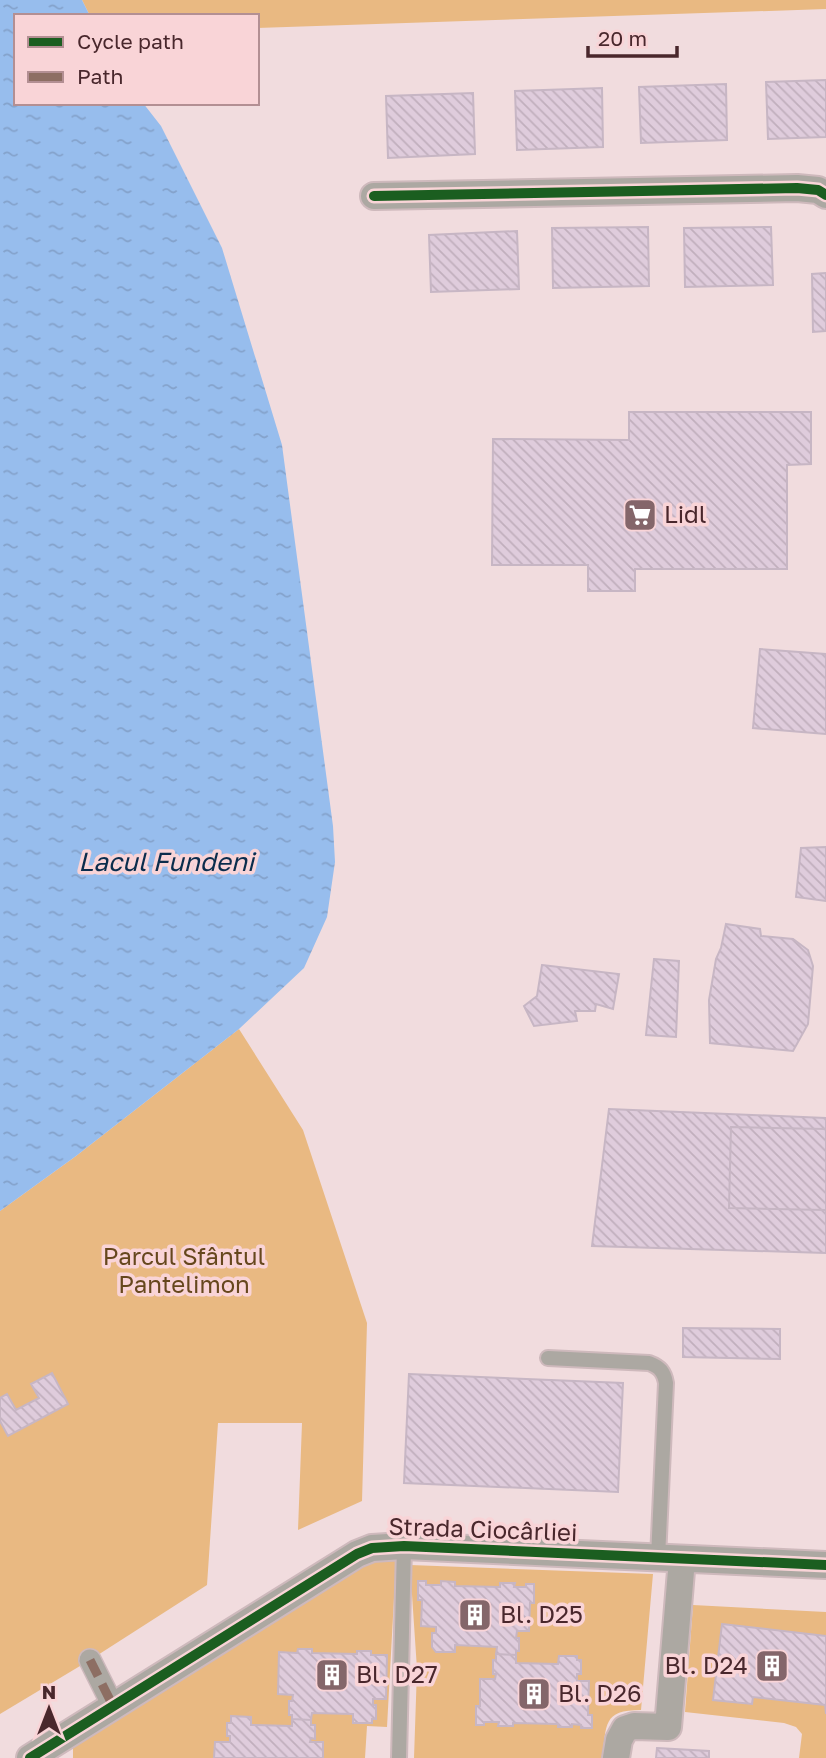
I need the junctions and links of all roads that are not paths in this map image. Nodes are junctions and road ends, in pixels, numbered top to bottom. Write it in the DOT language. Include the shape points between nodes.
graph roads {
  1 [pos="826,195"];
  2 [pos="374,196"];
  3 [pos="548,1358"];
  4 [pos="404,1546"];
  5 [pos="670,1559"];
  6 [pos="826,1565"];
  7 [pos="90,1660"];
  8 [pos="113,1706"];
  9 [pos="30,1758"];
  10 [pos="399,1758"];
  11 [pos="616,1758"];
  1 -- 2 [label="street" via="797,188"];
  3 -- 5 [label="lane" via="649,1363 665,1374"];
  4 -- 5 [label="street, Strada Ciocârliei"];
  4 -- 8 [label="street, Strada Ciocârliei" via="357,1554"];
  4 -- 10 [label="lane"];
  5 -- 6 [label="street, Strada Ciocârliei"];
  5 -- 11 [label="street" via="668,1727 625,1730"];
  7 -- 8 [label="street"];
  8 -- 9 [label="street, Strada Ciocârliei"];
}
